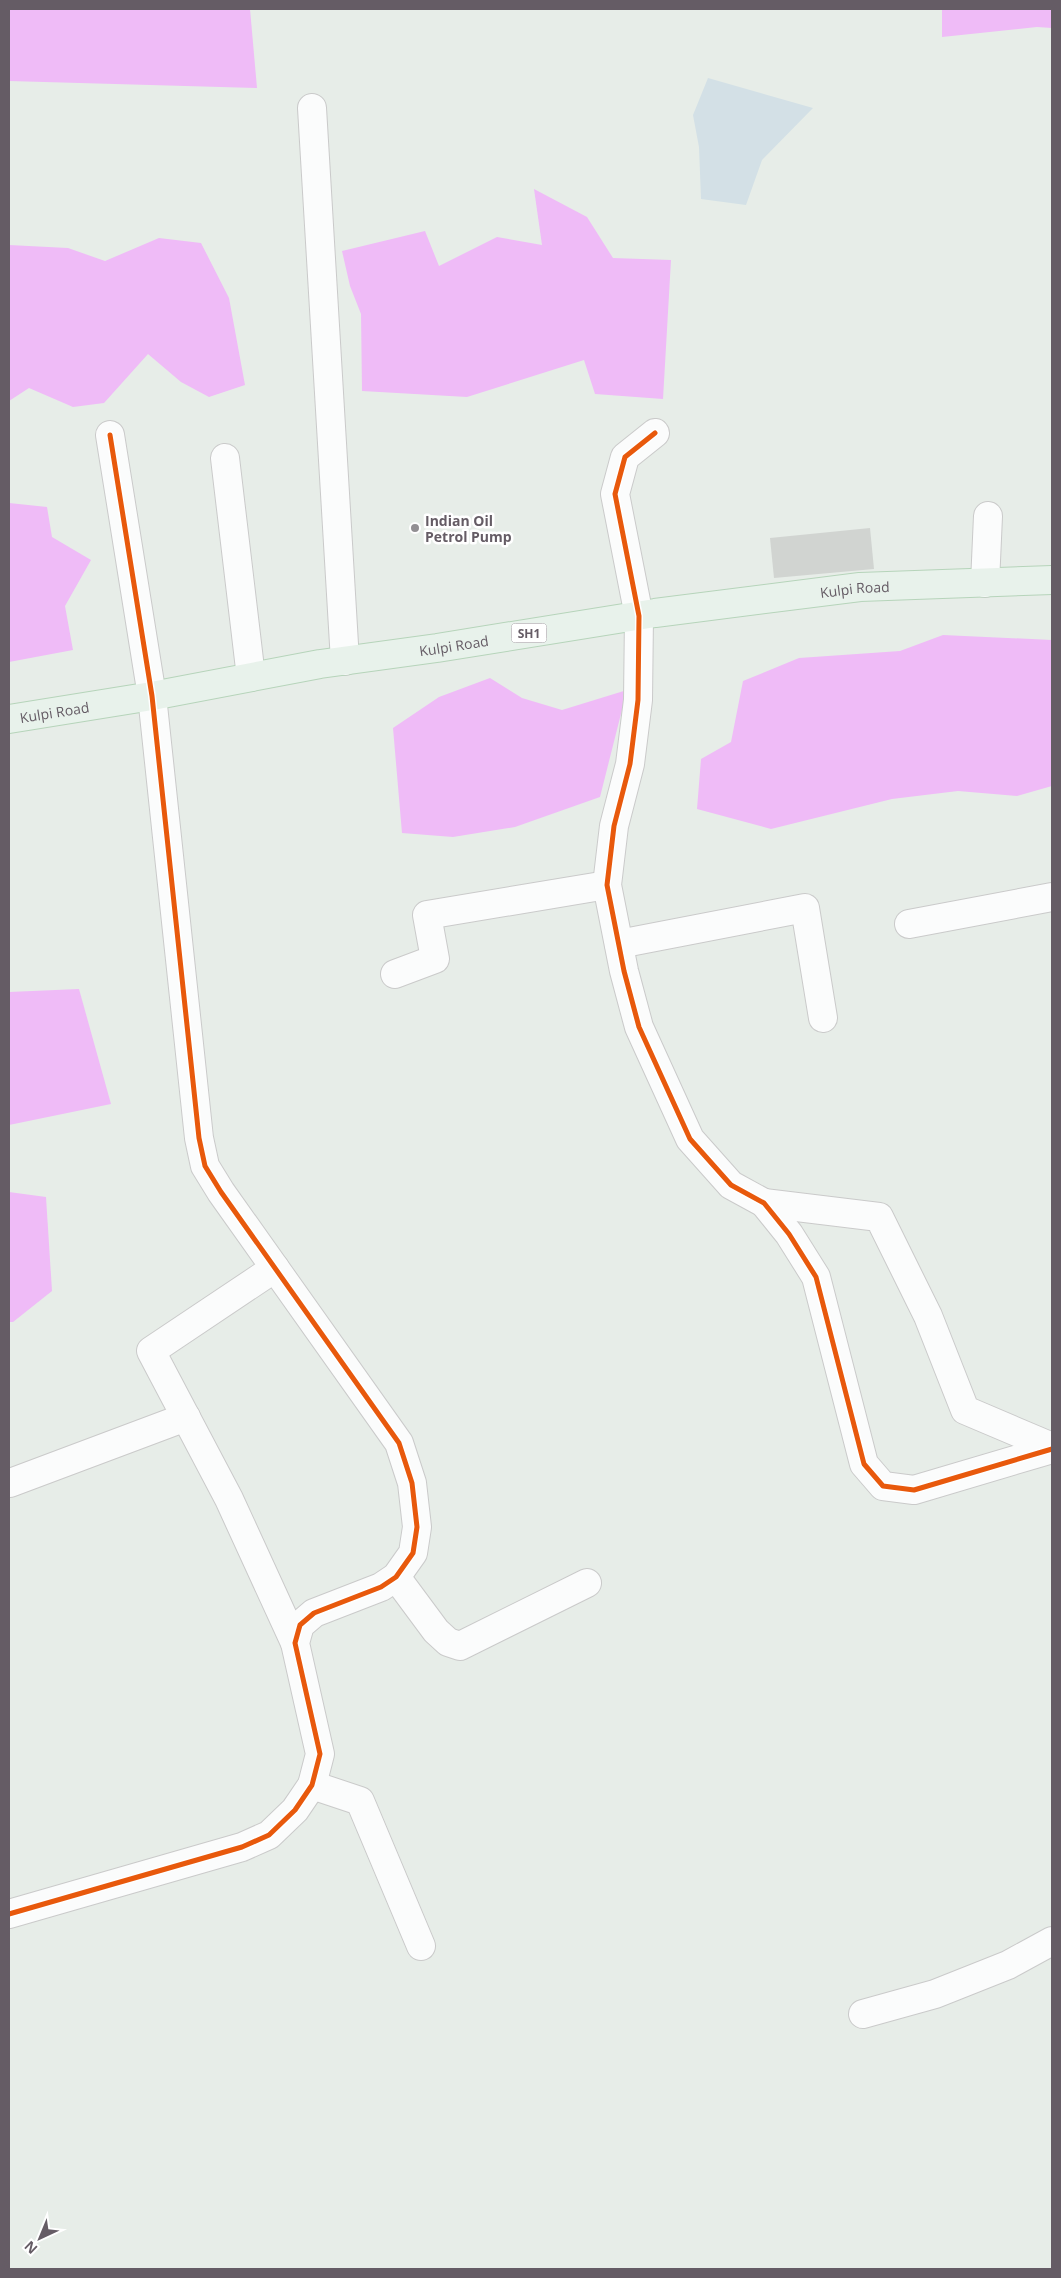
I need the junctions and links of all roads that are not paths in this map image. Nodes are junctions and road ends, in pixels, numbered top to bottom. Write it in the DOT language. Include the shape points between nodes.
graph roads {
  1 [pos="312,108"];
  2 [pos="655,432"];
  3 [pos="110,436"];
  4 [pos="225,458"];
  5 [pos="988,516"];
  6 [pos="1052,580"];
  7 [pos="985,583"];
  8 [pos="639,616"];
  9 [pos="345,661"];
  10 [pos="252,677"];
  11 [pos="152,696"];
  12 [pos="9,719"];
  13 [pos="607,885"];
  14 [pos="1052,897"];
  15 [pos="909,924"];
  16 [pos="619,944"];
  17 [pos="395,974"];
  18 [pos="823,1018"];
  19 [pos="764,1203"];
  20 [pos="275,1268"];
  21 [pos="186,1417"];
  22 [pos="1052,1448"];
  23 [pos="10,1483"];
  24 [pos="396,1577"];
  25 [pos="587,1583"];
  26 [pos="295,1644"];
  27 [pos="312,1785"];
  28 [pos="9,1914"];
  29 [pos="1052,1941"];
  30 [pos="421,1946"];
  31 [pos="863,2014"];
  1 -- 9 [label="street"];
  2 -- 8 [label="street" via="625,457 615,494"];
  3 -- 11 [label="street"];
  4 -- 10 [label="street"];
  5 -- 7 [label="street"];
  6 -- 7 [label="main road, Kulpi Road / SH1"];
  7 -- 8 [label="main road, Kulpi Road / SH1" via="860,587"];
  8 -- 9 [label="main road, Kulpi Road / SH1"];
  8 -- 13 [label="street" via="638,700 630,764 614,826"];
  9 -- 10 [label="main road, Kulpi Road / SH1"];
  10 -- 11 [label="main road, Kulpi Road / SH1"];
  11 -- 12 [label="main road, Kulpi Road / SH1"];
  11 -- 20 [label="street" via="199,1138 210,1175"];
  13 -- 16 [label="street"];
  13 -- 17 [label="street" via="427,915 435,959"];
  14 -- 15 [label="street"];
  16 -- 18 [label="street" via="805,908"];
  16 -- 19 [label="street" via="639,1027 690,1139 731,1185"];
  19 -- 22 [label="street" via="879,1217 928,1316 965,1410"];
  19 -- 22 [label="street" via="789,1234 816,1277 864,1464 883,1486 914,1490"];
  20 -- 21 [label="street" via="152,1351"];
  20 -- 24 [label="street" via="399,1443 412,1483 416,1527 413,1553"];
  21 -- 23 [label="street"];
  21 -- 26 [label="street" via="229,1499"];
  24 -- 25 [label="street" via="436,1631 448,1642 460,1646"];
  24 -- 26 [label="street" via="360,1597 314,1613 300,1625"];
  26 -- 27 [label="street" via="320,1754"];
  27 -- 28 [label="street" via="295,1810 269,1835 242,1847"];
  27 -- 30 [label="street" via="360,1801"];
  29 -- 31 [label="street" via="999,1969 934,1994"];
}
